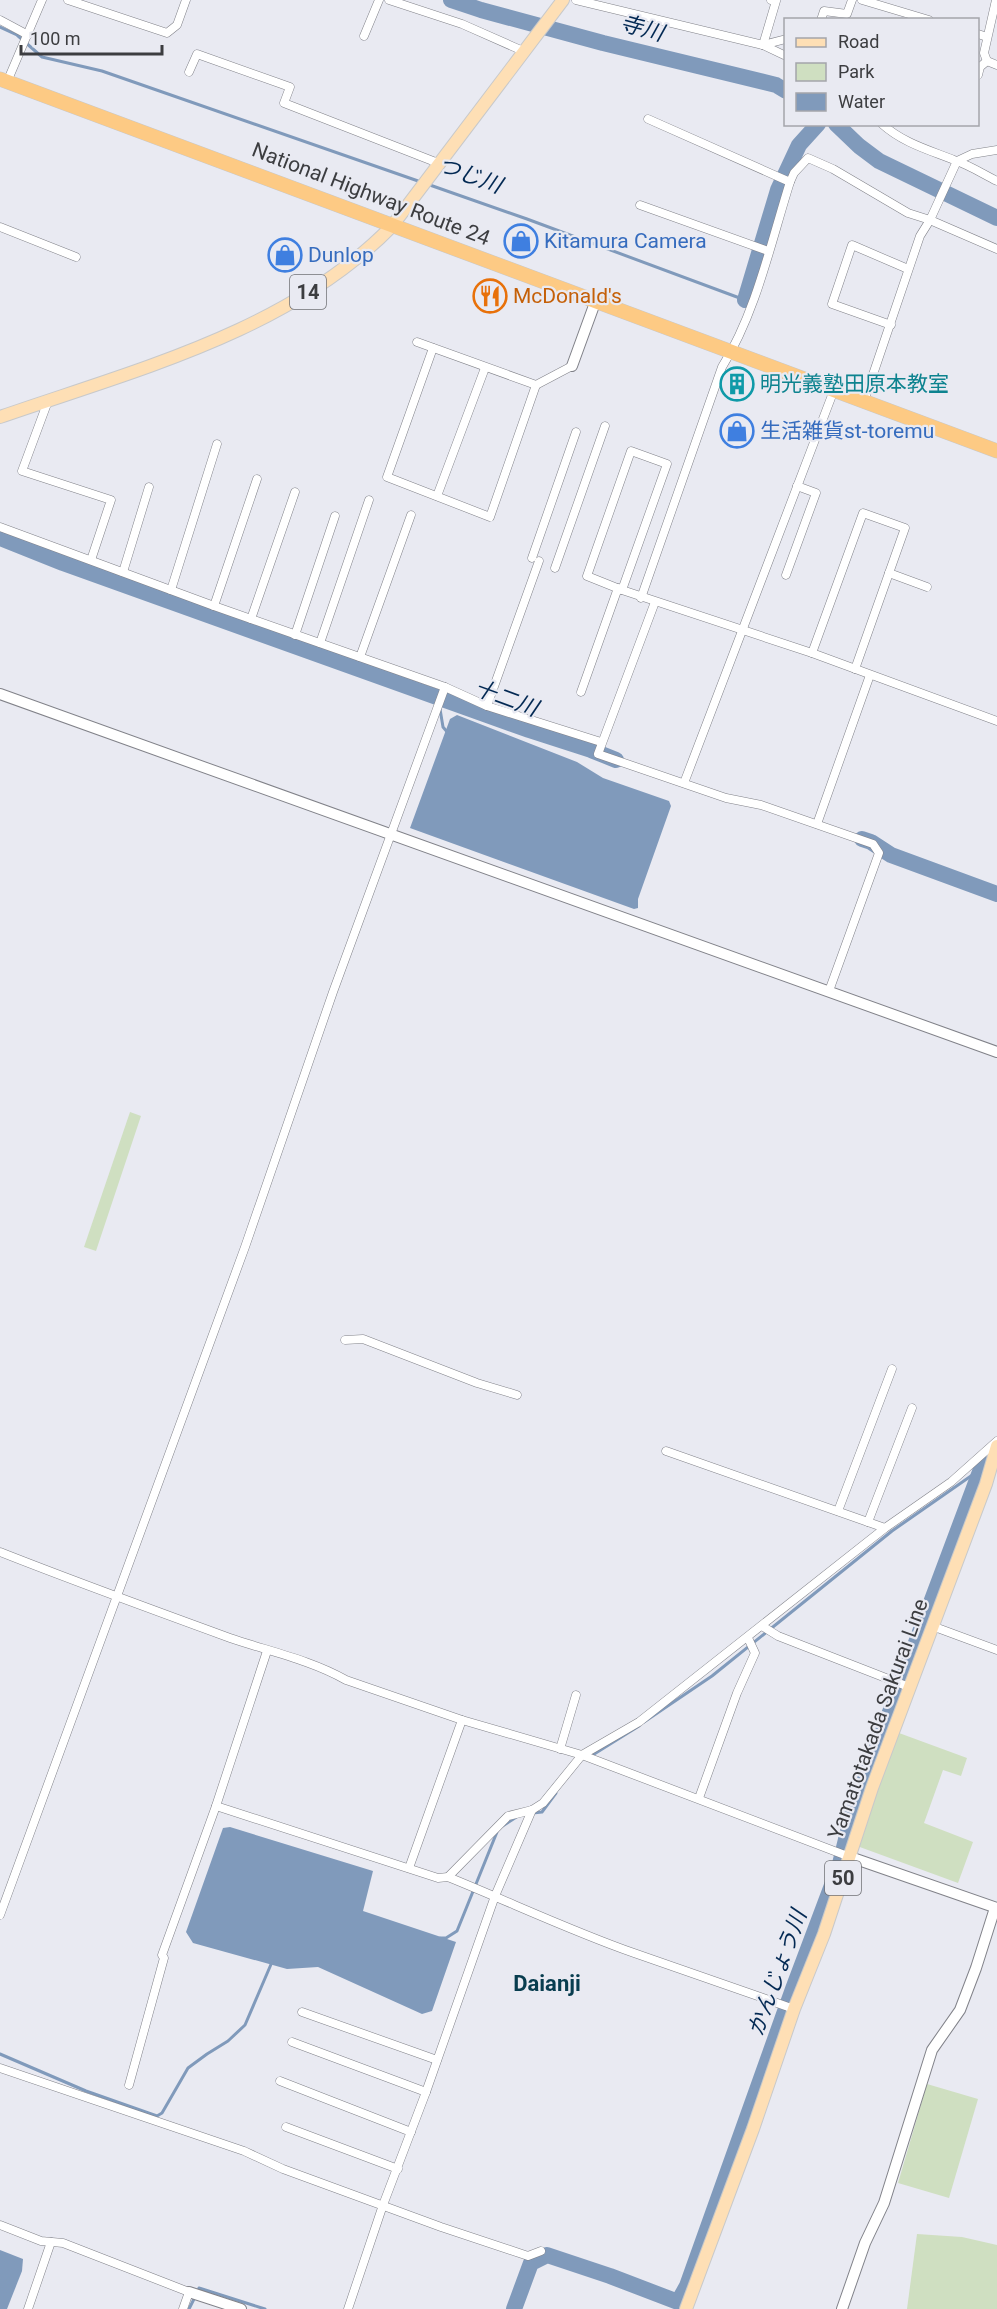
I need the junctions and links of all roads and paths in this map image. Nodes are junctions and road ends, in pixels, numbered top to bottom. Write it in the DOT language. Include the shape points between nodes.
graph roads {
  1 [pos="42,0"];
  2 [pos="68,0"];
  3 [pos="186,0"];
  4 [pos="379,0"];
  5 [pos="390,0"];
  6 [pos="576,0"];
  7 [pos="771,0"];
  8 [pos="852,0"];
  9 [pos="862,0"];
  10 [pos="996,0"];
  11 [pos="561,2"];
  12 [pos="822,18"];
  13 [pos="921,18"];
  14 [pos="0,20"];
  15 [pos="979,34"];
  16 [pos="364,36"];
  17 [pos="987,37"];
  18 [pos="26,40"];
  19 [pos="784,40"];
  20 [pos="764,45"];
  21 [pos="526,48"];
  22 [pos="784,55"];
  23 [pos="992,63"];
  24 [pos="979,71"];
  25 [pos="189,72"];
  26 [pos="2,84"];
  27 [pos="648,119"];
  28 [pos="884,126"];
  29 [pos="997,150"];
  30 [pos="956,162"];
  31 [pos="438,163"];
  32 [pos="788,181"];
  33 [pos="997,181"];
  34 [pos="640,205"];
  35 [pos="931,217"];
  36 [pos="392,226"];
  37 [pos="0,227"];
  38 [pos="763,249"];
  39 [pos="997,249"];
  40 [pos="76,257"];
  41 [pos="909,269"];
  42 [pos="596,300"];
  43 [pos="891,325"];
  44 [pos="417,342"];
  45 [pos="433,348"];
  46 [pos="732,352"];
  47 [pos="572,366"];
  48 [pos="484,368"];
  49 [pos="536,385"];
  50 [pos="834,390"];
  51 [pos="48,400"];
  52 [pos="864,401"];
  53 [pos="0,417"];
  54 [pos="605,426"];
  55 [pos="576,432"];
  56 [pos="218,444"];
  57 [pos="997,451"];
  58 [pos="257,479"];
  59 [pos="149,486"];
  60 [pos="797,486"];
  61 [pos="294,492"];
  62 [pos="437,496"];
  63 [pos="369,500"];
  64 [pos="411,515"];
  65 [pos="335,516"];
  66 [pos="0,527"];
  67 [pos="92,560"];
  68 [pos="555,568"];
  69 [pos="123,572"];
  70 [pos="889,573"];
  71 [pos="786,575"];
  72 [pos="927,587"];
  73 [pos="620,589"];
  74 [pos="171,590"];
  75 [pos="641,598"];
  76 [pos="655,602"];
  77 [pos="214,606"];
  78 [pos="251,619"];
  79 [pos="743,629"];
  80 [pos="295,635"];
  81 [pos="320,643"];
  82 [pos="812,653"];
  83 [pos="360,657"];
  84 [pos="855,669"];
  85 [pos="870,675"];
  86 [pos="445,687"];
  87 [pos="580,692"];
  88 [pos="0,694"];
  89 [pos="487,706"];
  90 [pos="997,721"];
  91 [pos="601,742"];
  92 [pos="684,783"];
  93 [pos="817,824"];
  94 [pos="391,835"];
  95 [pos="829,991"];
  96 [pos="997,1052"];
  97 [pos="345,1340"];
  98 [pos="892,1369"];
  99 [pos="517,1395"];
  100 [pos="912,1408"];
  101 [pos="997,1441"];
  102 [pos="997,1446"];
  103 [pos="666,1451"];
  104 [pos="838,1511"];
  105 [pos="868,1522"];
  106 [pos="885,1528"];
  107 [pos="0,1552"];
  108 [pos="116,1597"];
  109 [pos="762,1626"];
  110 [pos="932,1626"];
  111 [pos="748,1638"];
  112 [pos="997,1650"];
  113 [pos="267,1651"];
  114 [pos="904,1685"];
  115 [pos="576,1695"];
  116 [pos="462,1720"];
  117 [pos="560,1749"];
  118 [pos="582,1755"];
  119 [pos="699,1798"];
  120 [pos="216,1806"];
  121 [pos="532,1810"];
  122 [pos="845,1855"];
  123 [pos="409,1868"];
  124 [pos="448,1877"];
  125 [pos="495,1896"];
  126 [pos="996,1908"];
  127 [pos="0,1915"];
  128 [pos="789,2007"];
  129 [pos="302,2012"];
  130 [pos="292,2042"];
  131 [pos="437,2060"];
  132 [pos="0,2068"];
  133 [pos="280,2081"];
  134 [pos="129,2085"];
  135 [pos="426,2092"];
  136 [pos="286,2127"];
  137 [pos="411,2132"];
  138 [pos="398,2169"];
  139 [pos="383,2205"];
  140 [pos="0,2225"];
  141 [pos="51,2242"];
  142 [pos="541,2251"];
  143 [pos="189,2292"];
  144 [pos="28,2309"];
  145 [pos="183,2309"];
  146 [pos="241,2309"];
  147 [pos="348,2309"];
  148 [pos="686,2309"];
  149 [pos="842,2309"];
  1 -- 18 [label="street"];
  2 -- 3 [label="street" via="167,33 177,25"];
  4 -- 16 [label="street"];
  5 -- 21 [label="street"];
  6 -- 20 [label="street"];
  7 -- 20 [label="street" via="776,1"];
  8 -- 12 [label="street" via="847,14 824,11"];
  9 -- 13 [label="street"];
  10 -- 17 [label="street"];
  11 -- 21 [label="main road, 14"];
  14 -- 18 [label="street"];
  15 -- 17 [label="street"];
  17 -- 23 [label="street" via="984,53"];
  18 -- 26 [label="street"];
  19 -- 20 [label="street"];
  20 -- 22 [label="street"];
  21 -- 31 [label="main road, 14"];
  23 -- 24 [label="street"];
  25 -- 31 [label="street" via="197,54 290,87 284,103"];
  26 -- 36 [label="highway, National Highway Route 24"];
  27 -- 32 [label="street"];
  28 -- 30 [label="street" via="918,147"];
  29 -- 30 [label="street" via="972,154"];
  30 -- 33 [label="street"];
  30 -- 35 [label="street"];
  31 -- 36 [label="main road, 14"];
  32 -- 35 [label="street" via="808,158 908,213"];
  32 -- 38 [label="street"];
  34 -- 38 [label="street"];
  35 -- 39 [label="street"];
  35 -- 41 [label="street"];
  36 -- 42 [label="highway, National Highway Route 24"];
  36 -- 51 [label="main road, 14" via="301,297 248,327"];
  37 -- 40 [label="street"];
  38 -- 46 [label="street" via="753,298"];
  41 -- 43 [label="street"];
  41 -- 43 [label="street" via="852,245 832,304"];
  42 -- 46 [label="highway, National Highway Route 24"];
  42 -- 47 [label="street"];
  43 -- 52 [label="street"];
  44 -- 45 [label="street"];
  45 -- 48 [label="street"];
  45 -- 62 [label="street" via="387,477"];
  46 -- 50 [label="highway, National Highway Route 24"];
  46 -- 75 [label="street" via="722,367"];
  47 -- 49 [label="street"];
  48 -- 49 [label="street"];
  48 -- 62 [label="street"];
  49 -- 62 [label="street" via="490,517"];
  50 -- 52 [label="highway, National Highway Route 24"];
  50 -- 60 [label="street"];
  51 -- 53 [label="main road, 14"];
  51 -- 67 [label="street" via="22,471 111,500"];
  52 -- 57 [label="highway, National Highway Route 24"];
  54 -- 68 [label="street"];
  55 -- 89 [label="street"];
  56 -- 74 [label="street"];
  58 -- 77 [label="street"];
  59 -- 69 [label="street"];
  60 -- 71 [label="street" via="816,493"];
  60 -- 79 [label="street"];
  61 -- 78 [label="street"];
  63 -- 81 [label="street"];
  64 -- 83 [label="street"];
  65 -- 80 [label="street"];
  66 -- 67 [label="street"];
  67 -- 69 [label="street"];
  69 -- 74 [label="street"];
  70 -- 72 [label="street"];
  70 -- 82 [label="street" via="905,528 863,513"];
  70 -- 84 [label="street"];
  73 -- 73 [label="street" via="587,576 631,452 667,464"];
  73 -- 75 [label="street"];
  73 -- 87 [label="street"];
  74 -- 77 [label="street"];
  75 -- 76 [label="street"];
  76 -- 79 [label="street"];
  76 -- 91 [label="street"];
  77 -- 78 [label="street"];
  78 -- 80 [label="street"];
  79 -- 82 [label="street"];
  79 -- 92 [label="street"];
  80 -- 81 [label="street"];
  81 -- 83 [label="street"];
  82 -- 84 [label="street"];
  83 -- 86 [label="street"];
  84 -- 85 [label="street"];
  85 -- 90 [label="street"];
  85 -- 93 [label="street"];
  86 -- 89 [label="street"];
  86 -- 94 [label="street"];
  88 -- 94 [label="street"];
  89 -- 91 [label="street"];
  91 -- 92 [label="street" via="598,754"];
  92 -- 93 [label="street"];
  93 -- 95 [label="street" via="873,844 879,853"];
  94 -- 95 [label="street"];
  94 -- 108 [label="street" via="246,1247"];
  95 -- 96 [label="street"];
  97 -- 99 [label="street" via="363,1339"];
  98 -- 104 [label="street"];
  100 -- 105 [label="street"];
  101 -- 106 [label="street" via="951,1482"];
  102 -- 110 [label="main road, Yamatotakada Sakurai Line / 50"];
  103 -- 104 [label="street"];
  104 -- 105 [label="street"];
  105 -- 106 [label="street"];
  106 -- 109 [label="street"];
  107 -- 108 [label="street"];
  108 -- 113 [label="street"];
  108 -- 127 [label="street"];
  109 -- 111 [label="street"];
  109 -- 114 [label="street" via="778,1636"];
  110 -- 112 [label="street"];
  110 -- 114 [label="main road, Yamatotakada Sakurai Line / 50"];
  111 -- 118 [label="street" via="639,1722"];
  111 -- 119 [label="street" via="755,1653 736,1692"];
  113 -- 116 [label="street"];
  113 -- 120 [label="street"];
  114 -- 122 [label="main road, Yamatotakada Sakurai Line / 50" via="872,1788"];
  115 -- 117 [label="street"];
  116 -- 117 [label="street"];
  116 -- 123 [label="street"];
  117 -- 118 [label="street"];
  118 -- 119 [label="street"];
  118 -- 121 [label="street" via="543,1803"];
  119 -- 122 [label="street"];
  120 -- 123 [label="street"];
  120 -- 134 [label="street" via="162,1955"];
  121 -- 124 [label="street" via="508,1816"];
  121 -- 125 [label="street"];
  122 -- 126 [label="street"];
  122 -- 128 [label="main road, Yamatotakada Sakurai Line / 50" via="824,1934"];
  123 -- 124 [label="street" via="438,1878"];
  124 -- 125 [label="street"];
  125 -- 128 [label="street" via="634,1953"];
  125 -- 131 [label="street"];
  126 -- 149 [label="street" via="960,2010 932,2050 884,2203"];
  128 -- 148 [label="main road, Yamatotakada Sakurai Line / 50" via="726,2205"];
  129 -- 131 [label="street"];
  130 -- 135 [label="street"];
  131 -- 135 [label="street"];
  132 -- 139 [label="street" via="244,2151"];
  133 -- 137 [label="street"];
  135 -- 137 [label="street"];
  136 -- 138 [label="street"];
  137 -- 138 [label="street"];
  138 -- 139 [label="street"];
  139 -- 142 [label="street" via="528,2256"];
  139 -- 147 [label="street"];
  140 -- 141 [label="street"];
  141 -- 143 [label="street" via="63,2242"];
  141 -- 144 [label="street"];
  143 -- 145 [label="street"];
  143 -- 146 [label="street"];
}
